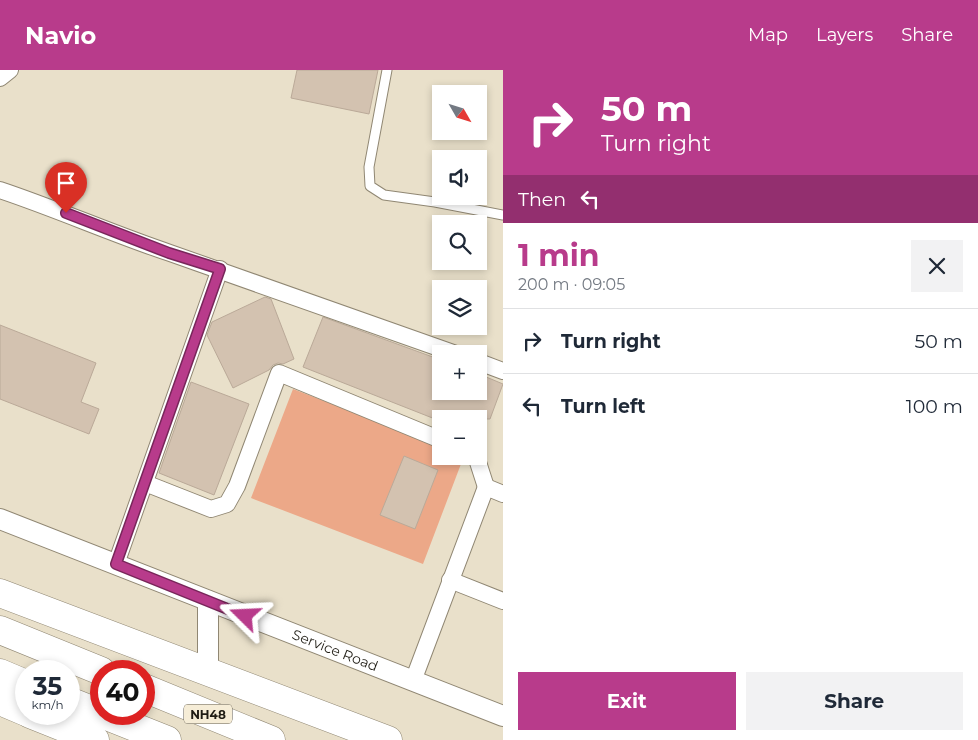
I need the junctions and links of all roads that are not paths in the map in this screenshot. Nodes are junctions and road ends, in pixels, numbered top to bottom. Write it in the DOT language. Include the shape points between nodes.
graph roads {
  1 [pos="10,70"];
  2 [pos="387,70"];
  3 [pos="0,78"];
  4 [pos="0,190"];
  5 [pos="503,215"];
  6 [pos="220,269"];
  7 [pos="432,345"];
  8 [pos="487,365"];
  9 [pos="503,371"];
  10 [pos="432,436"];
  11 [pos="479,465"];
  12 [pos="144,483"];
  13 [pos="486,487"];
  14 [pos="503,494"];
  15 [pos="0,519"];
  16 [pos="116,564"];
  17 [pos="450,580"];
  18 [pos="0,593"];
  19 [pos="208,601"];
  20 [pos="503,601"];
  21 [pos="0,630"];
  22 [pos="90,667"];
  23 [pos="208,672"];
  24 [pos="0,673"];
  25 [pos="15,679"];
  26 [pos="413,681"];
  27 [pos="155,692"];
  28 [pos="0,702"];
  29 [pos="80,705"];
  30 [pos="15,708"];
  31 [pos="503,716"];
  32 [pos="58,725"];
  33 [pos="95,740"];
  34 [pos="167,740"];
  35 [pos="272,740"];
  36 [pos="388,740"];
  1 -- 3 [label="street"];
  2 -- 5 [label="lane" via="369,167 370,186 384,195"];
  4 -- 6 [label="street"];
  6 -- 7 [label="street"];
  6 -- 12 [label="street"];
  8 -- 9 [label="street"];
  10 -- 12 [label="street" via="279,373 237,486 226,504 211,509"];
  11 -- 13 [label="street"];
  12 -- 16 [label="street"];
  13 -- 14 [label="street"];
  13 -- 17 [label="street"];
  15 -- 16 [label="street, Service Road"];
  16 -- 19 [label="street, Service Road"];
  17 -- 20 [label="street"];
  17 -- 26 [label="street"];
  18 -- 23 [label="highway"];
  19 -- 23 [label="street"];
  19 -- 26 [label="street, Service Road"];
  21 -- 22 [label="highway"];
  23 -- 36 [label="highway"];
  24 -- 25 [label="highway"];
  26 -- 31 [label="street, Service Road"];
  27 -- 35 [label="highway, NH48"];
  28 -- 30 [label="highway"];
  29 -- 34 [label="highway"];
  32 -- 33 [label="highway"];
}
